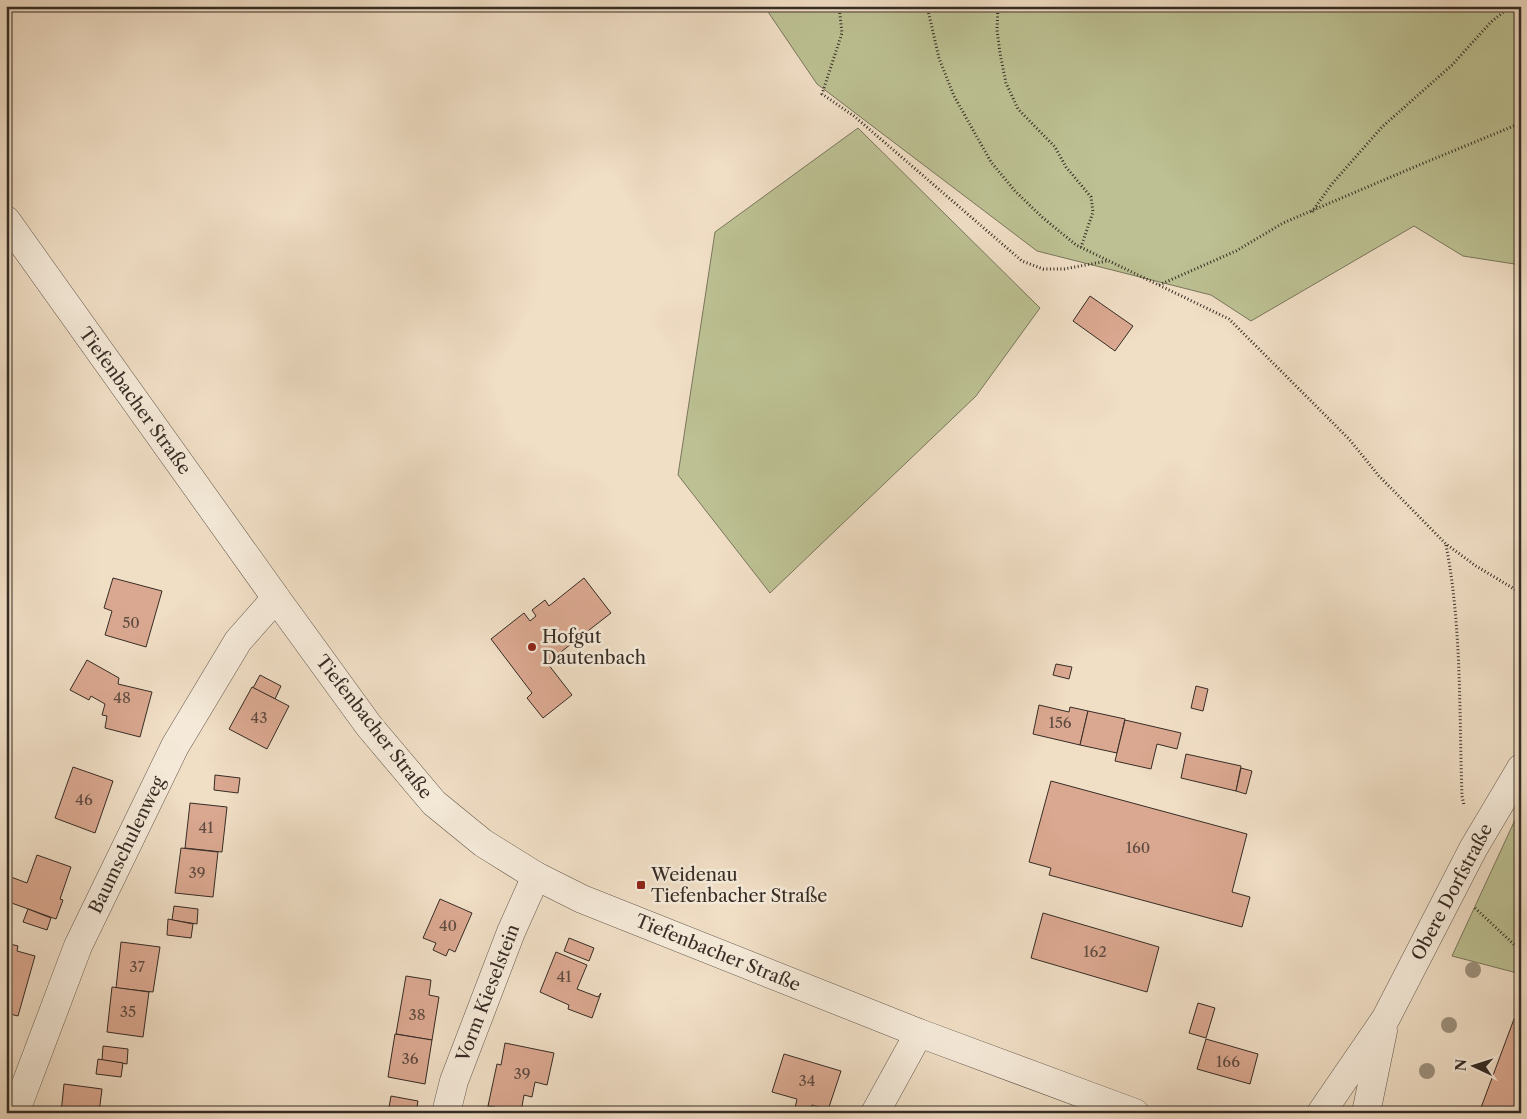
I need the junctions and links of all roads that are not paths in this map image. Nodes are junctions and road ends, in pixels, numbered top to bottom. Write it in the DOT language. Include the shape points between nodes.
graph roads {
  1 [pos="6,220"];
  2 [pos="276,598"];
  3 [pos="1521,768"];
  4 [pos="536,876"];
  5 [pos="1386,1018"];
  6 [pos="919,1033"];
  7 [pos="15,1113"];
  8 [pos="446,1113"];
  9 [pos="875,1113"];
  10 [pos="1135,1113"];
  11 [pos="1321,1113"];
  12 [pos="1366,1113"];
  1 -- 2 [label="street, Tiefenbacher Straße"];
  2 -- 4 [label="street, Tiefenbacher Straße" via="369,726 434,803 483,843"];
  2 -- 7 [label="street, Baumschulenweg" via="238,641 175,746 78,946"];
  3 -- 5 [label="street, Obere Dorfstraße" via="1473,849"];
  4 -- 6 [label="street, Tiefenbacher Straße" via="582,899"];
  4 -- 8 [label="street, Vorm Kieselstein" via="454,1081"];
  5 -- 11 [label="street, Obere Dorfstraße"];
  5 -- 12 [label="street, Obere Dorfstraße"];
  6 -- 9 [label="street"];
  6 -- 10 [label="street, Tiefenbacher Straße"];
}
